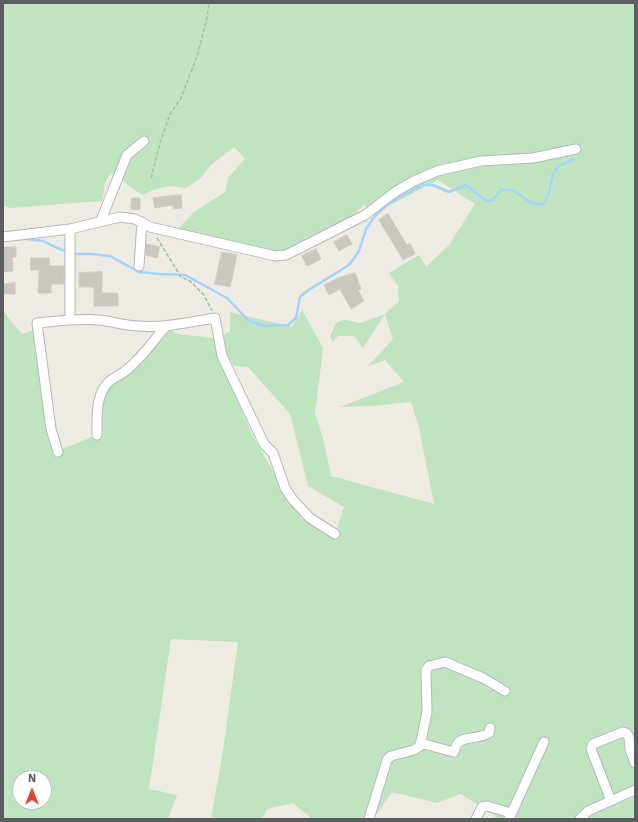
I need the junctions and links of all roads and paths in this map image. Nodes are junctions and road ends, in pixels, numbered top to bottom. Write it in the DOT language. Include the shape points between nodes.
graph roads {
  1 [pos="209,3"];
  2 [pos="144,140"];
  3 [pos="576,148"];
  4 [pos="151,178"];
  5 [pos="101,220"];
  6 [pos="146,224"];
  7 [pos="70,229"];
  8 [pos="3,236"];
  9 [pos="139,266"];
  10 [pos="215,318"];
  11 [pos="70,320"];
  12 [pos="166,326"];
  13 [pos="97,435"];
  14 [pos="58,452"];
  15 [pos="335,534"];
  16 [pos="505,691"];
  17 [pos="490,728"];
  18 [pos="544,742"];
  19 [pos="420,743"];
  20 [pos="635,763"];
  21 [pos="635,790"];
  22 [pos="611,801"];
  23 [pos="510,816"];
  24 [pos="370,819"];
  25 [pos="476,819"];
  26 [pos="580,819"];
  1 -- 4 [label="path" via="197,56 181,98 170,114"];
  2 -- 5 [label="street" via="127,155"];
  3 -- 6 [label="street" via="533,158 481,161 437,171 401,188 365,215 286,255 275,256"];
  5 -- 6 [label="street" via="120,217 136,219"];
  5 -- 7 [label="street"];
  6 -- 9 [label="street"];
  6 -- 10 [label="path" via="181,277 204,295"];
  7 -- 8 [label="street"];
  7 -- 11 [label="street"];
  10 -- 12 [label="street"];
  10 -- 15 [label="street" via="222,356 264,444 273,452 285,488 310,518"];
  11 -- 12 [label="street"];
  11 -- 14 [label="street" via="37,323 51,428"];
  12 -- 13 [label="street" via="128,370 104,387 97,414"];
  16 -- 19 [label="street" via="484,678 445,662 428,666 428,712"];
  17 -- 19 [label="street" via="485,736 462,740 454,752"];
  18 -- 23 [label="street"];
  19 -- 24 [label="street" via="414,750 391,756 387,760"];
  20 -- 22 [label="street" via="626,733 593,744 591,749"];
  21 -- 22 [label="street"];
  22 -- 26 [label="street" via="588,810"];
  23 -- 25 [label="street" via="487,806 482,807"];
}
